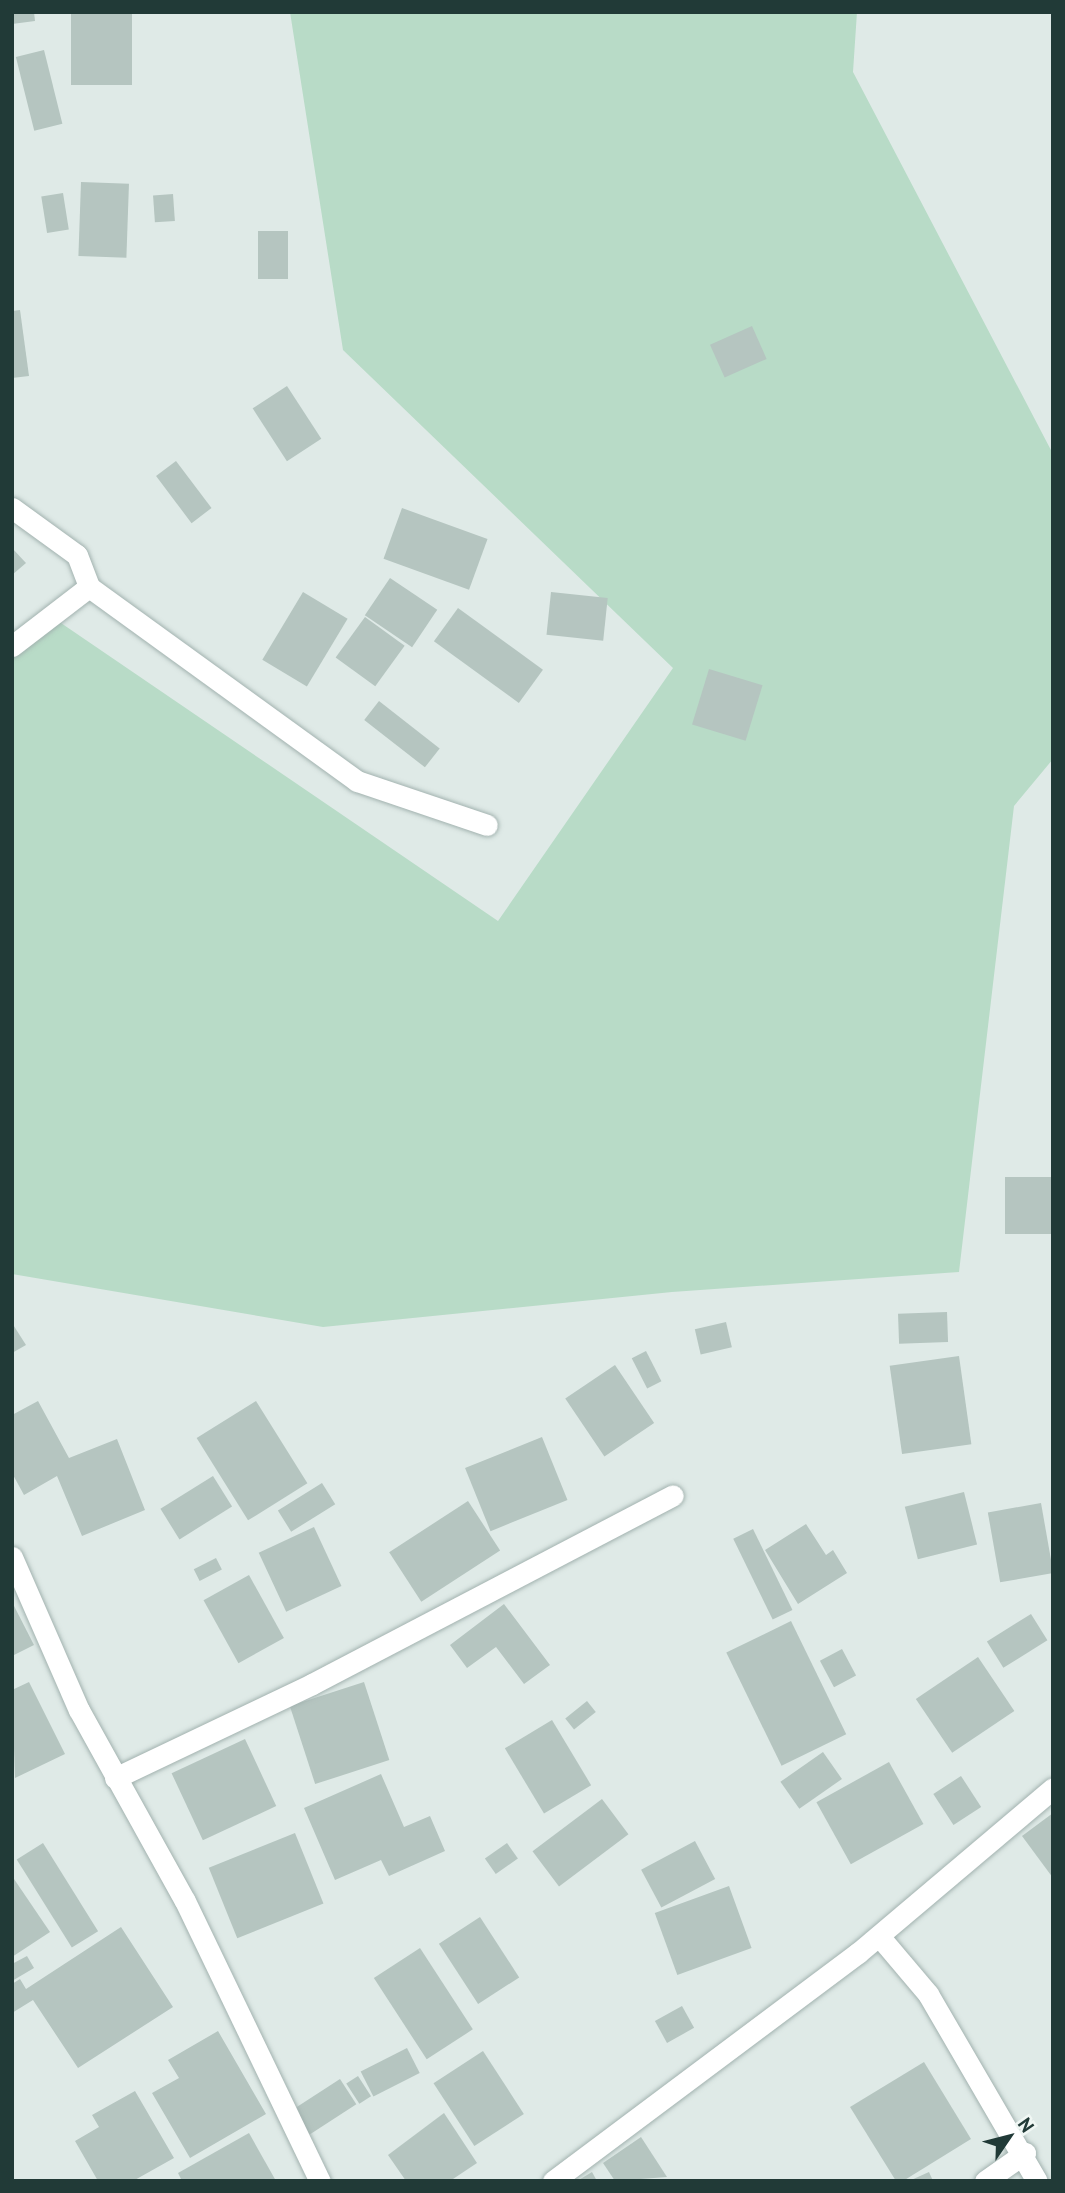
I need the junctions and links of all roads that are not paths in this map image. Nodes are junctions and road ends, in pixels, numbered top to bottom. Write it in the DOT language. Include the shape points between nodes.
graph roads {
  1 [pos="12,508"];
  2 [pos="89,587"];
  3 [pos="12,646"];
  4 [pos="487,825"];
  5 [pos="673,1495"];
  6 [pos="12,1557"];
  7 [pos="115,1778"];
  8 [pos="1053,1788"];
  9 [pos="879,1936"];
  10 [pos="1025,2153"];
  11 [pos="320,2181"];
  12 [pos="553,2181"];
  13 [pos="985,2181"];
  14 [pos="1037,2181"];
  1 -- 2 [label="street" via="77,555"];
  2 -- 3 [label="street"];
  2 -- 4 [label="street" via="357,781"];
  5 -- 7 [label="street" via="344,1668"];
  6 -- 7 [label="street"];
  7 -- 11 [label="street" via="185,1901"];
  8 -- 9 [label="street"];
  9 -- 10 [label="street" via="928,1994"];
  9 -- 12 [label="street"];
  10 -- 13 [label="street"];
  10 -- 14 [label="street"];
}
